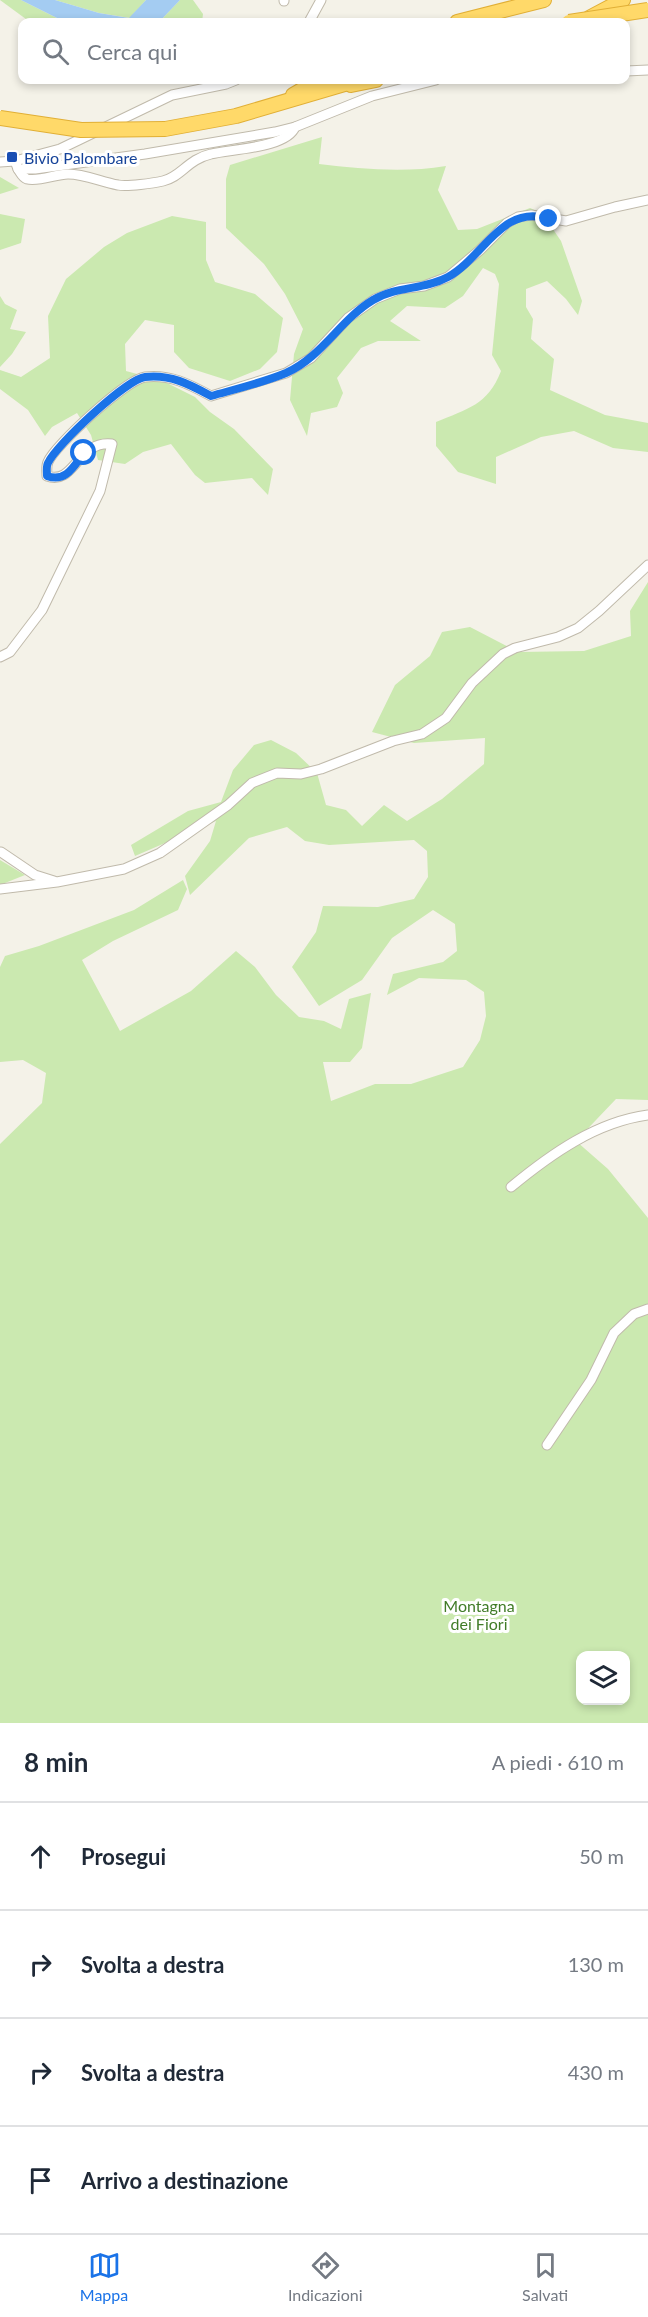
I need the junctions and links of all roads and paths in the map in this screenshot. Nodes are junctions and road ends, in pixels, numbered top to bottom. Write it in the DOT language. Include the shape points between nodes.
graph roads {
  1 [pos="321,0"];
  2 [pos="544,0"];
  3 [pos="623,0"];
  4 [pos="648,10"];
  5 [pos="311,18"];
  6 [pos="474,18"];
  7 [pos="589,18"];
  8 [pos="595,18"];
  9 [pos="648,70"];
  10 [pos="630,71"];
  11 [pos="226,84"];
  12 [pos="420,84"];
  13 [pos="322,85"];
  14 [pos="0,118"];
  15 [pos="295,127"];
  16 [pos="0,162"];
  17 [pos="17,165"];
  18 [pos="648,200"];
  19 [pos="648,565"];
  20 [pos="0,657"];
  21 [pos="1,852"];
  22 [pos="57,882"];
  23 [pos="0,889"];
  24 [pos="648,1115"];
  25 [pos="511,1187"];
  26 [pos="648,1310"];
  27 [pos="547,1445"];
  1 -- 5 [label="street"];
  2 -- 6 [label="highway"];
  3 -- 7 [label="highway, bridge"];
  4 -- 8 [label="highway, bridge"];
  9 -- 10 [label="street"];
  11 -- 17 [label="street" via="172,95 60,149"];
  12 -- 15 [label="street" via="372,96"];
  13 -- 14 [label="highway, bridge" via="275,106 165,129 81,130"];
  15 -- 17 [label="street" via="145,154 35,169"];
  15 -- 17 [label="street" via="289,136 254,147 196,158 163,181 120,186 76,174 28,179"];
  16 -- 17 [label="street"];
  18 -- 20 [label="street" via="566,221 531,215 518,217 448,277 375,299 348,318 311,358 286,373 211,396 183,381 142,377 61,443 47,464 47,476 65,476 84,453 104,443 112,444 100,491 42,610 10,652"];
  19 -- 22 [label="street" via="578,628 503,654 472,683 446,718 422,734 321,769 301,774 277,773 252,783 228,806 160,853 124,869"];
  21 -- 22 [label="street" via="35,875"];
  22 -- 23 [label="street"];
  24 -- 25 [label="street" via="609,1124 562,1149"];
  26 -- 27 [label="street" via="634,1314 614,1332 591,1380"];
}
